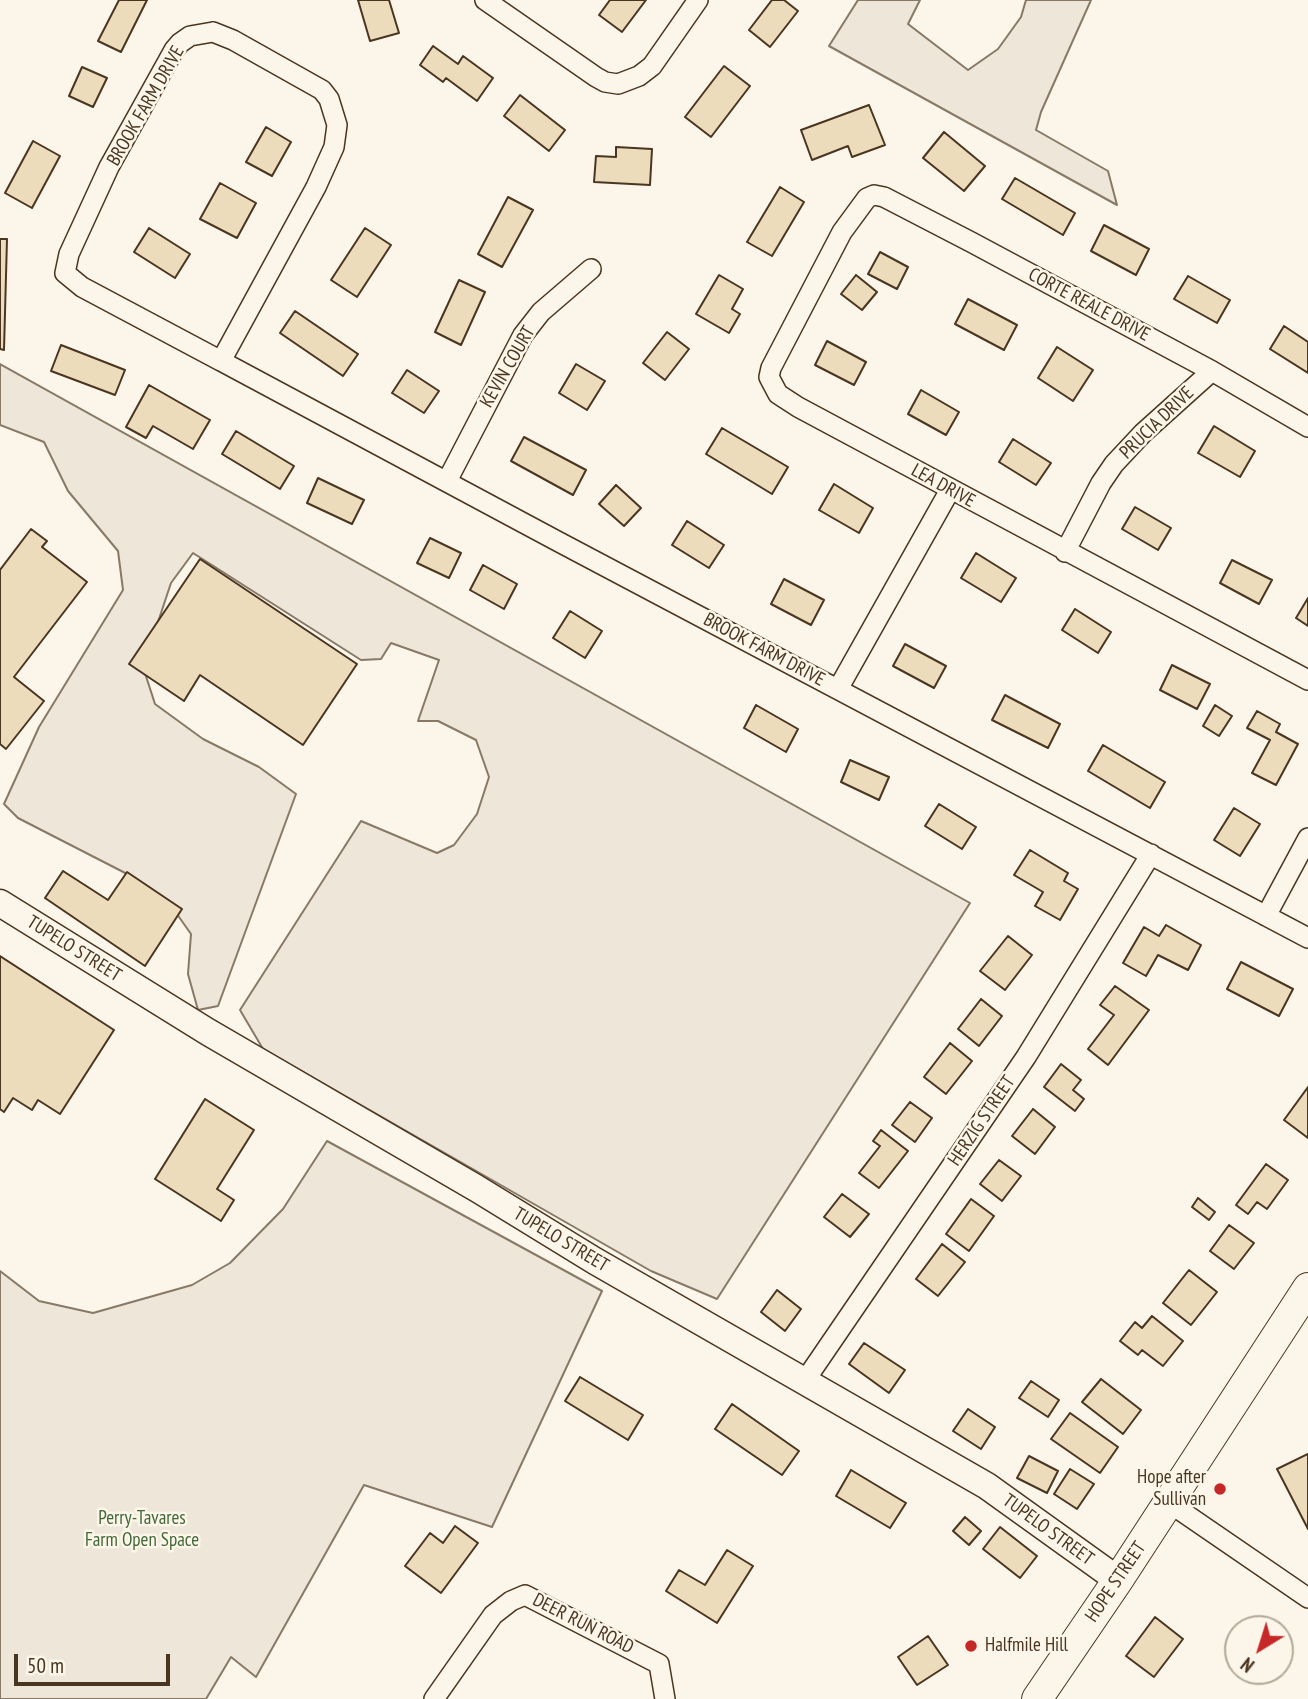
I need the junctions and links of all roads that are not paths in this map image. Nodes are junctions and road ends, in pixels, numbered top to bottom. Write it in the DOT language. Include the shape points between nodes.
graph roads {
  1 [pos="485,0"];
  2 [pos="698,0"];
  3 [pos="867,198"];
  4 [pos="591,270"];
  5 [pos="221,360"];
  6 [pos="1212,371"];
  7 [pos="1308,427"];
  8 [pos="446,481"];
  9 [pos="950,490"];
  10 [pos="1065,552"];
  11 [pos="1308,680"];
  12 [pos="838,689"];
  13 [pos="1308,838"];
  14 [pos="1151,854"];
  15 [pos="0,903"];
  16 [pos="1266,916"];
  17 [pos="1308,938"];
  18 [pos="1308,1288"];
  19 [pos="804,1382"];
  20 [pos="1168,1502"];
  21 [pos="1118,1580"];
  22 [pos="1308,1598"];
  23 [pos="434,1699"];
  24 [pos="665,1699"];
  25 [pos="1037,1699"];
  1 -- 2 [label="street" via="596,77 618,84 652,66"];
  3 -- 6 [label="street, CORTE REALE DRIVE" via="884,197"];
  3 -- 9 [label="street, LEA DRIVE" via="842,232 769,377 778,394"];
  4 -- 8 [label="street, KEVIN COURT" via="541,312 523,335"];
  5 -- 5 [label="street, BROOK FARM DRIVE" via="82,287 65,273 69,254 109,167 174,50 190,36 213,32 314,84 329,99 337,125 334,147 316,187"];
  5 -- 8 [label="street, BROOK FARM DRIVE"];
  6 -- 7 [label="street, CORTE REALE DRIVE"];
  6 -- 10 [label="street, PRUCIA DRIVE" via="1114,464"];
  8 -- 12 [label="street, BROOK FARM DRIVE"];
  9 -- 10 [label="street, LEA DRIVE"];
  9 -- 12 [label="street"];
  10 -- 11 [label="street, LEA DRIVE"];
  12 -- 14 [label="street, BROOK FARM DRIVE"];
  13 -- 16 [label="street"];
  14 -- 16 [label="street, BROOK FARM DRIVE"];
  14 -- 19 [label="street, HERZIG STREET" via="1026,1057"];
  15 -- 19 [label="main road, TUPELO STREET" via="208,1031"];
  16 -- 17 [label="street, BROOK FARM DRIVE"];
  18 -- 20 [label="main road, HOPE STREET"];
  19 -- 21 [label="main road, TUPELO STREET" via="987,1486"];
  20 -- 21 [label="main road, HOPE STREET"];
  20 -- 22 [label="street"];
  21 -- 25 [label="main road, HOPE STREET"];
  23 -- 24 [label="street, DEER RUN ROAD" via="493,1615 525,1595 659,1664"];
}
